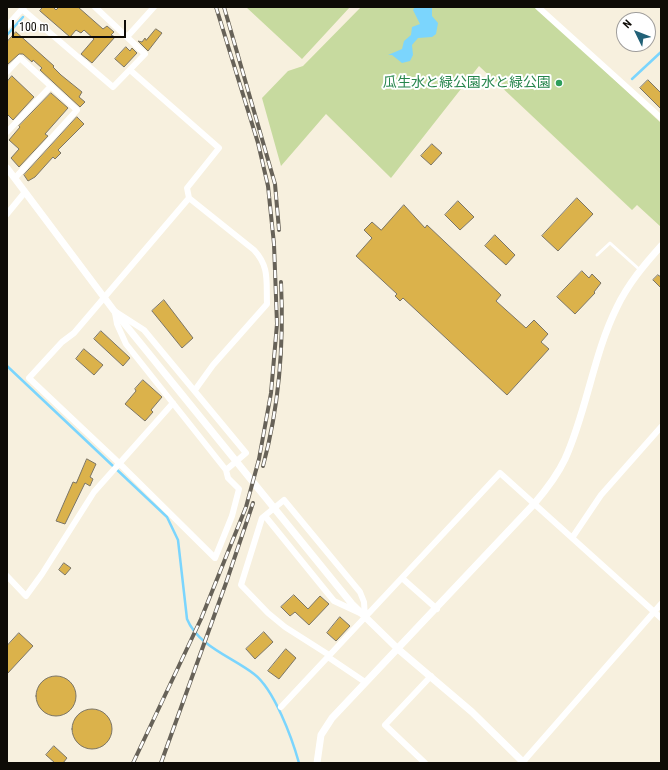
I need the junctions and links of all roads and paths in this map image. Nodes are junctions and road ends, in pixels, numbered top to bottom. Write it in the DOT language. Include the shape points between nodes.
graph roads {
  1 [pos="95,7"];
  2 [pos="154,7"];
  3 [pos="538,7"];
  4 [pos="23,8"];
  5 [pos="7,26"];
  6 [pos="127,38"];
  7 [pos="130,70"];
  8 [pos="7,72"];
  9 [pos="50,87"];
  10 [pos="661,118"];
  11 [pos="7,132"];
  12 [pos="7,168"];
  13 [pos="15,178"];
  14 [pos="25,192"];
  15 [pos="189,198"];
  16 [pos="7,214"];
  17 [pos="661,246"];
  18 [pos="597,255"];
  19 [pos="640,270"];
  20 [pos="105,298"];
  21 [pos="115,312"];
  22 [pos="195,390"];
  23 [pos="173,403"];
  24 [pos="661,427"];
  25 [pos="117,466"];
  26 [pos="226,470"];
  27 [pos="534,504"];
  28 [pos="266,515"];
  29 [pos="572,538"];
  30 [pos="7,576"];
  31 [pos="402,578"];
  32 [pos="661,604"];
  33 [pos="437,609"];
  34 [pos="653,611"];
  35 [pos="364,616"];
  36 [pos="661,618"];
  37 [pos="398,649"];
  38 [pos="329,656"];
  39 [pos="431,676"];
  40 [pos="365,682"];
  41 [pos="281,707"];
  42 [pos="317,763"];
  43 [pos="425,763"];
  44 [pos="523,763"];
  1 -- 6 [label="street"];
  2 -- 6 [label="street"];
  3 -- 10 [label="street"];
  4 -- 5 [label="street"];
  4 -- 7 [label="street" via="112,88"];
  6 -- 7 [label="street" via="145,54"];
  7 -- 15 [label="street" via="219,148 188,188"];
  8 -- 9 [label="street" via="20,58"];
  9 -- 11 [label="street"];
  9 -- 13 [label="street" via="77,110"];
  12 -- 13 [label="street"];
  13 -- 14 [label="street"];
  14 -- 16 [label="street"];
  14 -- 20 [label="street"];
  15 -- 20 [label="street"];
  15 -- 22 [label="street" via="254,250 266,271 267,304 213,365"];
  17 -- 19 [label="street"];
  18 -- 19 [label="lane" via="610,243"];
  19 -- 27 [label="street" via="616,308 564,460"];
  20 -- 21 [label="street"];
  20 -- 25 [label="street" via="29,378"];
  21 -- 22 [label="street" via="144,330"];
  21 -- 23 [label="street" via="117,324 126,344"];
  21 -- 35 [label="street"];
  22 -- 26 [label="street" via="246,454"];
  23 -- 25 [label="street"];
  23 -- 26 [label="street"];
  24 -- 29 [label="street" via="601,495"];
  25 -- 26 [label="street" via="215,558 232,516 238,489 228,478"];
  25 -- 30 [label="street" via="94,492 26,596"];
  27 -- 29 [label="street"];
  27 -- 31 [label="street" via="500,473"];
  27 -- 33 [label="street"];
  28 -- 35 [label="street" via="334,602"];
  28 -- 35 [label="street" via="284,500 360,592 364,602"];
  28 -- 38 [label="street" via="262,518 241,585 285,627"];
  29 -- 34 [label="street"];
  31 -- 33 [label="street"];
  31 -- 35 [label="street"];
  32 -- 34 [label="street"];
  33 -- 37 [label="street"];
  34 -- 36 [label="street"];
  34 -- 44 [label="street"];
  35 -- 37 [label="street"];
  35 -- 38 [label="street"];
  37 -- 39 [label="street"];
  37 -- 40 [label="street"];
  38 -- 40 [label="street"];
  38 -- 41 [label="street"];
  39 -- 43 [label="street" via="385,725"];
  39 -- 44 [label="street" via="472,712"];
  40 -- 42 [label="street" via="325,726"];
}
